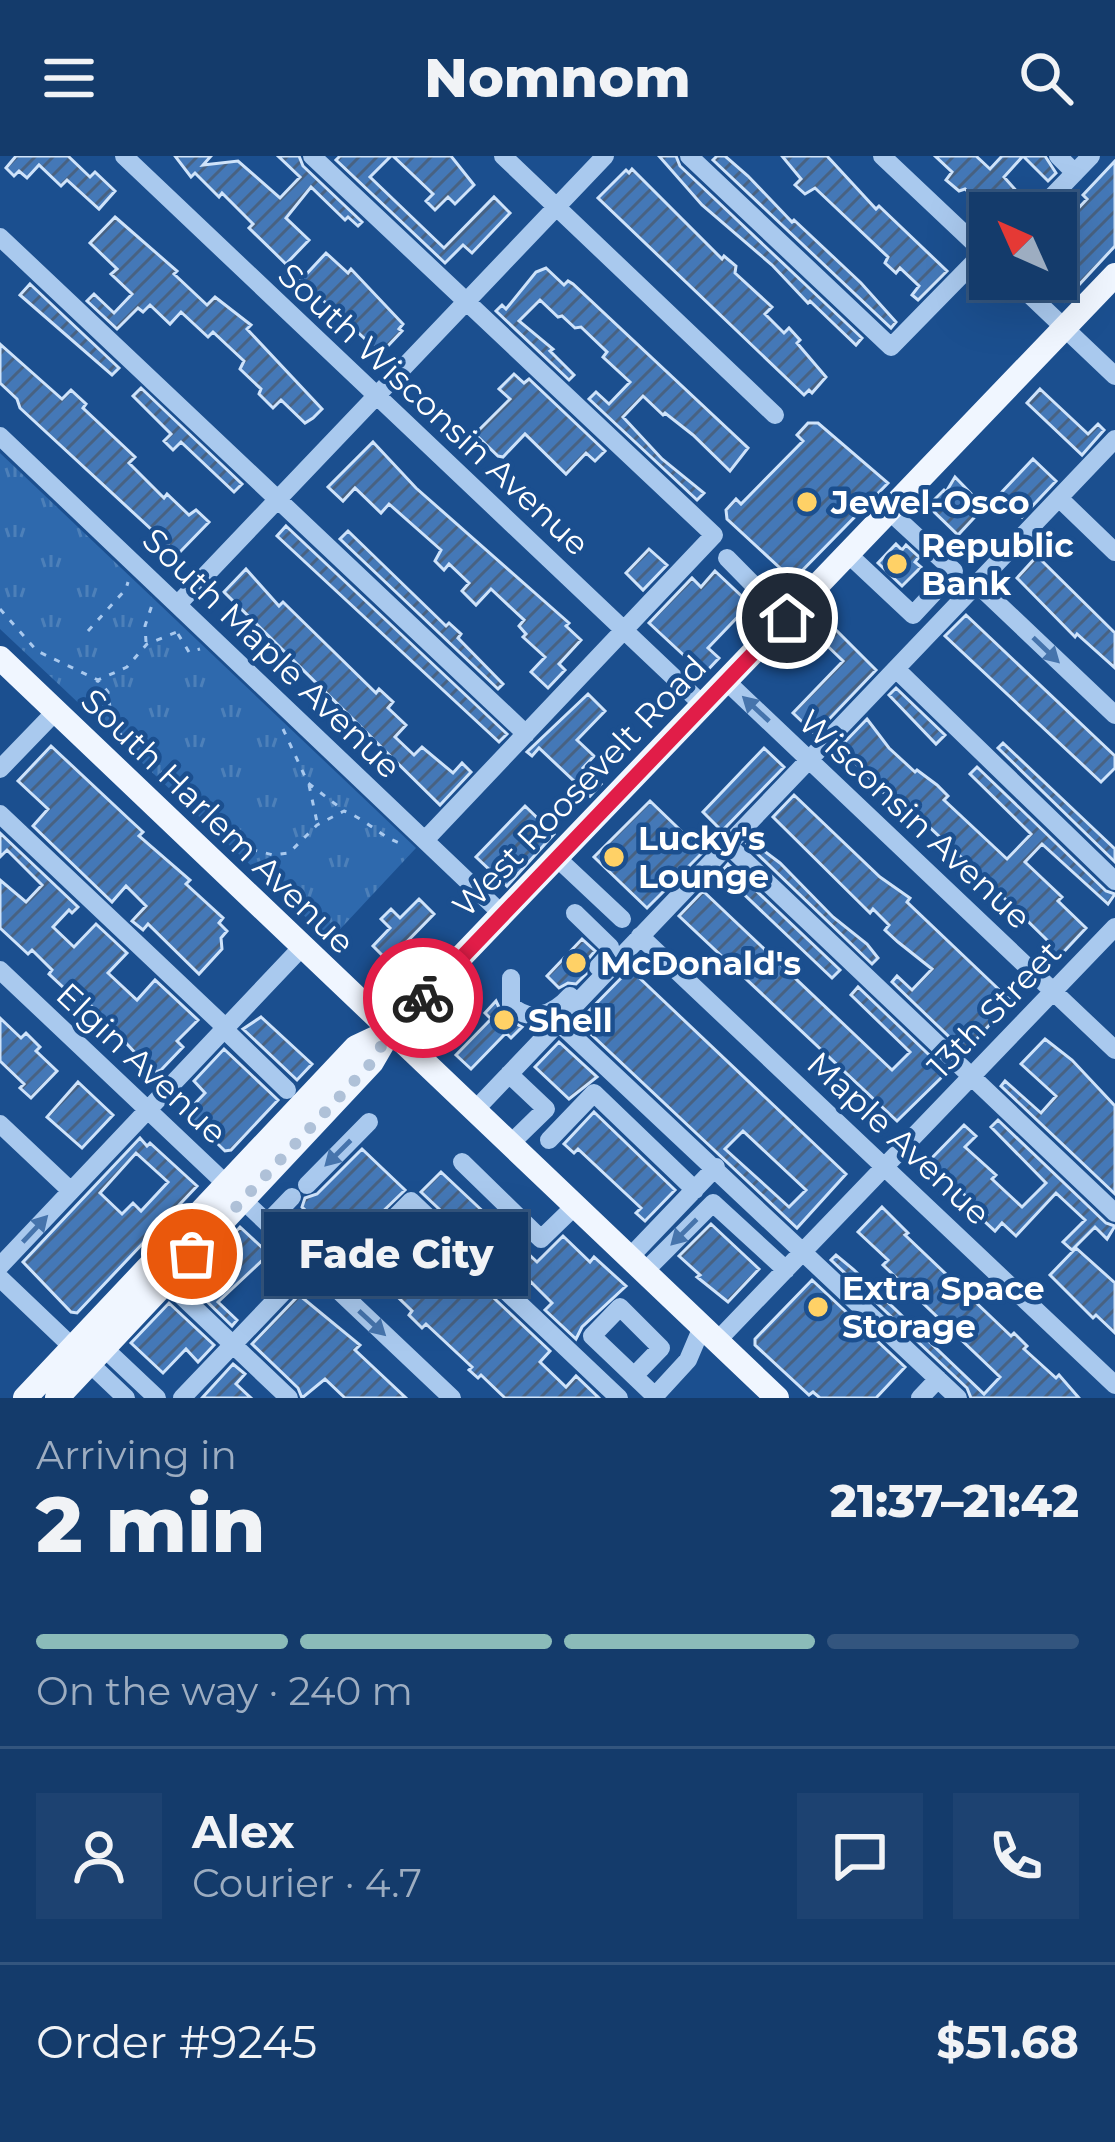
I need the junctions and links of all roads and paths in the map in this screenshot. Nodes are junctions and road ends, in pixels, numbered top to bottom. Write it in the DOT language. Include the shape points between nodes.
graph roads {
  1 [pos="124,156"];
  2 [pos="312,156"];
  3 [pos="503,156"];
  4 [pos="605,156"];
  5 [pos="689,156"];
  6 [pos="882,156"];
  7 [pos="1058,156"];
  8 [pos="1091,156"];
  9 [pos="1075,172"];
  10 [pos="1056,192"];
  11 [pos="556,207"];
  12 [pos="0,237"];
  13 [pos="969,237"];
  14 [pos="969,271"];
  15 [pos="1115,275"];
  16 [pos="1035,300"];
  17 [pos="466,302"];
  18 [pos="1064,328"];
  19 [pos="1115,376"];
  20 [pos="376,395"];
  21 [pos="775,415"];
  22 [pos="0,436"];
  23 [pos="1115,439"];
  24 [pos="1059,498"];
  25 [pos="278,499"];
  26 [pos="889,511"];
  27 [pos="1115,552"];
  28 [pos="848,554"];
  29 [pos="727,558"];
  30 [pos="130,574"];
  31 [pos="977,584"];
  32 [pos="156,599"];
  33 [pos="178,604"];
  34 [pos="0,609"];
  35 [pos="787,618"];
  36 [pos="185,627"];
  37 [pos="624,630"];
  38 [pos="88,631"];
  39 [pos="178,634"];
  40 [pos="146,644"];
  41 [pos="207,647"];
  42 [pos="0,658"];
  43 [pos="896,669"];
  44 [pos="98,680"];
  45 [pos="726,681"];
  46 [pos="703,705"];
  47 [pos="56,710"];
  48 [pos="85,712"];
  49 [pos="1115,716"];
  50 [pos="281,727"];
  51 [pos="526,734"];
  52 [pos="809,760"];
  53 [pos="0,769"];
  54 [pos="308,783"];
  55 [pos="344,811"];
  56 [pos="0,814"];
  57 [pos="317,825"];
  58 [pos="419,844"];
  59 [pos="728,845"];
  60 [pos="556,858"];
  61 [pos="1115,881"];
  62 [pos="502,914"];
  63 [pos="574,914"];
  64 [pos="622,920"];
  65 [pos="1115,927"];
  66 [pos="640,936"];
  67 [pos="302,947"];
  68 [pos="0,970"];
  69 [pos="1054,992"];
  70 [pos="550,1018"];
  71 [pos="225,1028"];
  72 [pos="390,1031"];
  73 [pos="1115,1050"];
  74 [pos="509,1074"];
  75 [pos="971,1076"];
  76 [pos="286,1090"];
  77 [pos="148,1110"];
  78 [pos="474,1111"];
  79 [pos="369,1122"];
  80 [pos="0,1124"];
  81 [pos="549,1140"];
  82 [pos="510,1144"];
  83 [pos="462,1162"];
  84 [pos="886,1166"];
  85 [pos="716,1167"];
  86 [pos="695,1190"];
  87 [pos="71,1191"];
  88 [pos="235,1192"];
  89 [pos="575,1206"];
  90 [pos="1115,1213"];
  91 [pos="267,1223"];
  92 [pos="804,1252"];
  93 [pos="310,1264"];
  94 [pos="637,1265"];
  95 [pos="0,1267"];
  96 [pos="786,1270"];
  97 [pos="0,1278"];
  98 [pos="166,1281"];
  99 [pos="331,1283"];
  100 [pos="710,1334"];
  101 [pos="233,1345"];
  102 [pos="88,1353"];
  103 [pos="634,1376"];
  104 [pos="938,1379"];
  105 [pos="1115,1385"];
  106 [pos="654,1397"];
  107 [pos="25,1398"];
  108 [pos="57,1398"];
  109 [pos="126,1398"];
  110 [pos="157,1398"];
  111 [pos="182,1398"];
  112 [pos="289,1398"];
  113 [pos="452,1398"];
  114 [pos="619,1398"];
  115 [pos="777,1398"];
  116 [pos="920,1398"];
  117 [pos="958,1398"];
  1 -- 20 [label="street, South Wisconsin Avenue"];
  2 -- 17 [label="street"];
  3 -- 11 [label="street"];
  4 -- 11 [label="street"];
  5 -- 14 [label="street" via="891,347"];
  6 -- 13 [label="street"];
  7 -- 9 [label="street"];
  8 -- 9 [label="street"];
  9 -- 10 [label="street"];
  11 -- 17 [label="street"];
  11 -- 21 [label="street"];
  12 -- 25 [label="street"];
  15 -- 18 [label="main road, West Roosevelt Road"];
  16 -- 18 [label="street"];
  17 -- 20 [label="street"];
  17 -- 37 [label="street" via="714,535"];
  18 -- 19 [label="street"];
  18 -- 26 [label="main road, West Roosevelt Road"];
  20 -- 25 [label="street"];
  20 -- 37 [label="street, South Wisconsin Avenue"];
  22 -- 33 [label="street, South Maple Avenue"];
  23 -- 24 [label="street"];
  24 -- 27 [label="street"];
  24 -- 31 [label="street"];
  25 -- 33 [label="street"];
  25 -- 51 [label="street"];
  26 -- 28 [label="main road, West Roosevelt Road"];
  26 -- 28 [label="street" via="954,571 913,615"];
  28 -- 35 [label="main road, West Roosevelt Road"];
  29 -- 35 [label="street"];
  30 -- 38 [label="path"];
  31 -- 43 [label="street"];
  31 -- 49 [label="street, one-way"];
  32 -- 40 [label="path"];
  33 -- 58 [label="street, South Maple Avenue"];
  34 -- 44 [label="path" via="37,651"];
  35 -- 45 [label="main road, West Roosevelt Road"];
  36 -- 39 [label="path"];
  37 -- 46 [label="street, South Wisconsin Avenue"];
  37 -- 51 [label="street"];
  39 -- 40 [label="path"];
  39 -- 41 [label="path" via="189,652"];
  40 -- 44 [label="path" via="127,667"];
  42 -- 47 [label="main road, South Harlem Avenue"];
  43 -- 52 [label="street"];
  43 -- 61 [label="street"];
  44 -- 48 [label="path"];
  44 -- 57 [label="path" via="112,724 134,750 230,836 250,849 290,853"];
  45 -- 46 [label="main road, West Roosevelt Road"];
  52 -- 45 [label="street, Wisconsin Avenue, one-way"];
  46 -- 60 [label="main road, West Roosevelt Road"];
  47 -- 53 [label="street"];
  47 -- 67 [label="main road, South Harlem Avenue"];
  50 -- 54 [label="path"];
  51 -- 58 [label="street"];
  52 -- 59 [label="street"];
  52 -- 69 [label="street, Wisconsin Avenue"];
  54 -- 55 [label="path"];
  54 -- 57 [label="path"];
  55 -- 57 [label="path"];
  55 -- 58 [label="path" via="387,840"];
  56 -- 71 [label="street"];
  58 -- 62 [label="street, South Maple Avenue"];
  59 -- 66 [label="street"];
  59 -- 75 [label="street"];
  60 -- 62 [label="main road, West Roosevelt Road"];
  60 -- 64 [label="street"];
  62 -- 72 [label="main road, West Roosevelt Road"];
  63 -- 70 [label="street" via="610,953"];
  65 -- 69 [label="street, 13th Street"];
  66 -- 70 [label="street"];
  66 -- 84 [label="street, Maple Avenue"];
  67 -- 71 [label="street"];
  67 -- 72 [label="main road, South Harlem Avenue"];
  68 -- 77 [label="street, Elgin Avenue"];
  69 -- 73 [label="street, Wisconsin Avenue"];
  69 -- 75 [label="street, 13th Street"];
  70 -- 74 [label="street"];
  70 -- 85 [label="street"];
  71 -- 76 [label="street"];
  71 -- 77 [label="street"];
  72 -- 78 [label="main road, South Harlem Avenue"];
  72 -- 88 [label="main road, West Roosevelt Road" via="372,1062"];
  74 -- 78 [label="street"];
  74 -- 82 [label="street" via="552,1114"];
  75 -- 84 [label="street, 13th Street"];
  75 -- 90 [label="street"];
  77 -- 87 [label="street"];
  77 -- 88 [label="street, Elgin Avenue"];
  78 -- 82 [label="main road, South Harlem Avenue"];
  79 -- 91 [label="street, one-way"];
  80 -- 87 [label="street"];
  81 -- 86 [label="street" via="594,1093"];
  82 -- 89 [label="main road, South Harlem Avenue"];
  83 -- 89 [label="street" via="541,1238"];
  84 -- 92 [label="street, 13th Street"];
  84 -- 105 [label="street, Maple Avenue"];
  85 -- 86 [label="street"];
  85 -- 92 [label="street"];
  86 -- 94 [label="street"];
  95 -- 87 [label="street, one-way"];
  88 -- 91 [label="street, Elgin Avenue"];
  88 -- 98 [label="main road"];
  88 -- 102 [label="main road"];
  89 -- 94 [label="main road, South Harlem Avenue"];
  91 -- 93 [label="street, Elgin Avenue"];
  92 -- 96 [label="street, 13th Street"];
  92 -- 104 [label="street"];
  93 -- 99 [label="street, Elgin Avenue"];
  93 -- 101 [label="street"];
  96 -- 94 [label="street, one-way" via="713,1203"];
  94 -- 100 [label="main road, South Harlem Avenue"];
  96 -- 100 [label="street, 13th Street"];
  97 -- 102 [label="street"];
  98 -- 101 [label="street"];
  98 -- 102 [label="main road"];
  99 -- 113 [label="street, Elgin Avenue, one-way"];
  99 -- 114 [label="street" via="411,1201"];
  100 -- 106 [label="street, 13th Street"];
  100 -- 115 [label="main road, South Harlem Avenue"];
  101 -- 111 [label="street"];
  101 -- 112 [label="street"];
  102 -- 107 [label="main road"];
  102 -- 108 [label="main road"];
  102 -- 109 [label="street"];
  102 -- 110 [label="street"];
  103 -- 106 [label="street"];
  104 -- 116 [label="street"];
  104 -- 117 [label="street"];
}
